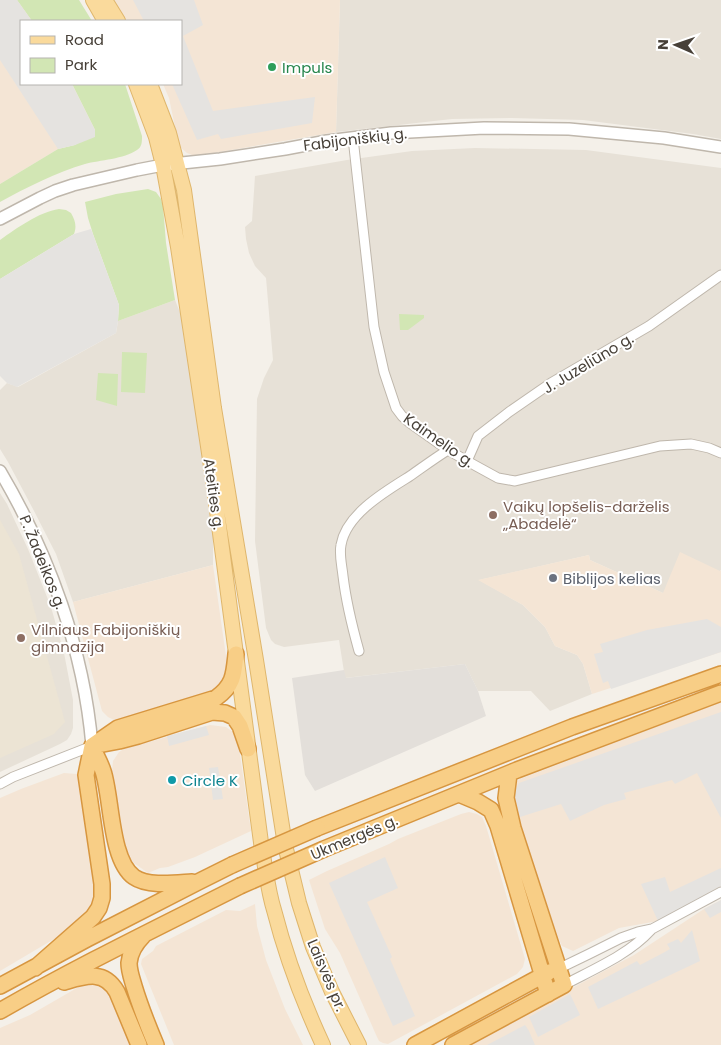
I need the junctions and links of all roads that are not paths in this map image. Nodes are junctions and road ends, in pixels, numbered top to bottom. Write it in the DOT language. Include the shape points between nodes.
graph roads {
  1 [pos="92,0"];
  2 [pos="105,0"];
  3 [pos="105,20"];
  4 [pos="117,20"];
  5 [pos="136,85"];
  6 [pos="150,85"];
  7 [pos="353,138"];
  8 [pos="721,147"];
  9 [pos="178,164"];
  10 [pos="163,165"];
  11 [pos="0,219"];
  12 [pos="721,276"];
  13 [pos="448,450"];
  14 [pos="721,453"];
  15 [pos="467,461"];
  16 [pos="0,471"];
  17 [pos="359,651"];
  18 [pos="236,654"];
  19 [pos="721,674"];
  20 [pos="721,693"];
  21 [pos="92,746"];
  22 [pos="248,749"];
  23 [pos="509,774"];
  24 [pos="0,784"];
  25 [pos="458,794"];
  26 [pos="198,882"];
  27 [pos="721,892"];
  28 [pos="299,903"];
  29 [pos="273,910"];
  30 [pos="652,929"];
  31 [pos="145,933"];
  32 [pos="35,968"];
  33 [pos="558,968"];
  34 [pos="542,976"];
  35 [pos="564,985"];
  36 [pos="0,986"];
  37 [pos="38,989"];
  38 [pos="548,994"];
  39 [pos="0,1011"];
  40 [pos="139,1045"];
  41 [pos="156,1045"];
  42 [pos="323,1045"];
  43 [pos="359,1045"];
  44 [pos="415,1045"];
  45 [pos="453,1045"];
  1 -- 3 [label="main road"];
  2 -- 4 [label="main road"];
  5 -- 10 [label="main road, Ateities g."];
  6 -- 9 [label="main road, Ateities g."];
  7 -- 8 [label="street, Fabijoniškių g." via="474,128 569,129 625,133"];
  7 -- 9 [label="street, Fabijoniškių g."];
  7 -- 13 [label="street, Kaimelio g." via="374,327 385,376 402,416"];
  9 -- 10 [label="street, Fabijoniškių g."];
  9 -- 28 [label="main road, Ateities g." via="285,845"];
  10 -- 11 [label="street, Fabijoniškių g." via="73,185"];
  10 -- 18 [label="main road, Ateities g." via="209,453"];
  12 -- 15 [label="street, J. Juzeliūno g." via="649,326 509,412 478,436"];
  13 -- 15 [label="street, Kaimelio g."];
  13 -- 17 [label="street" via="370,503 348,526 341,545 341,557 349,613"];
  14 -- 15 [label="street, Kaimelio g." via="691,444 660,446 515,481 498,478"];
  16 -- 21 [label="street, P. Žadeikos g." via="37,542 60,601 74,645"];
  18 -- 21 [label="highway" via="229,687 216,698 118,728"];
  18 -- 22 [label="main road, Ateities g."];
  19 -- 26 [label="highway, Ukmergės g., bridge" via="572,727 317,828"];
  20 -- 23 [label="highway, Ukmergės g."];
  21 -- 22 [label="highway" via="132,738 212,712 234,717"];
  21 -- 24 [label="street"];
  21 -- 26 [label="highway" via="103,771 118,850 129,872 150,882"];
  21 -- 32 [label="highway" via="86,775 102,898 99,908 87,923"];
  22 -- 29 [label="main road, Ateities g."];
  23 -- 25 [label="highway, Ukmergės g."];
  23 -- 33 [label="highway" via="508,812"];
  25 -- 31 [label="highway, Ukmergės g., bridge" via="240,886"];
  25 -- 34 [label="highway" via="491,810"];
  26 -- 32 [label="highway, Ukmergės g."];
  27 -- 30 [label="street"];
  28 -- 43 [label="main road, Laisvės pr." via="332,992"];
  29 -- 42 [label="main road, Laisvės pr." via="290,965"];
  30 -- 33 [label="street" via="621,938"];
  30 -- 35 [label="street" via="628,950"];
  31 -- 37 [label="highway, Ukmergės g."];
  31 -- 41 [label="highway" via="135,946 129,964 139,1002"];
  32 -- 36 [label="highway, Ukmergės g."];
  33 -- 34 [label="highway"];
  33 -- 35 [label="highway"];
  34 -- 38 [label="highway"];
  34 -- 44 [label="highway"];
  35 -- 38 [label="highway"];
  37 -- 39 [label="highway, Ukmergės g."];
  37 -- 40 [label="highway" via="90,976 105,979 113,984"];
  38 -- 45 [label="highway"];
}
